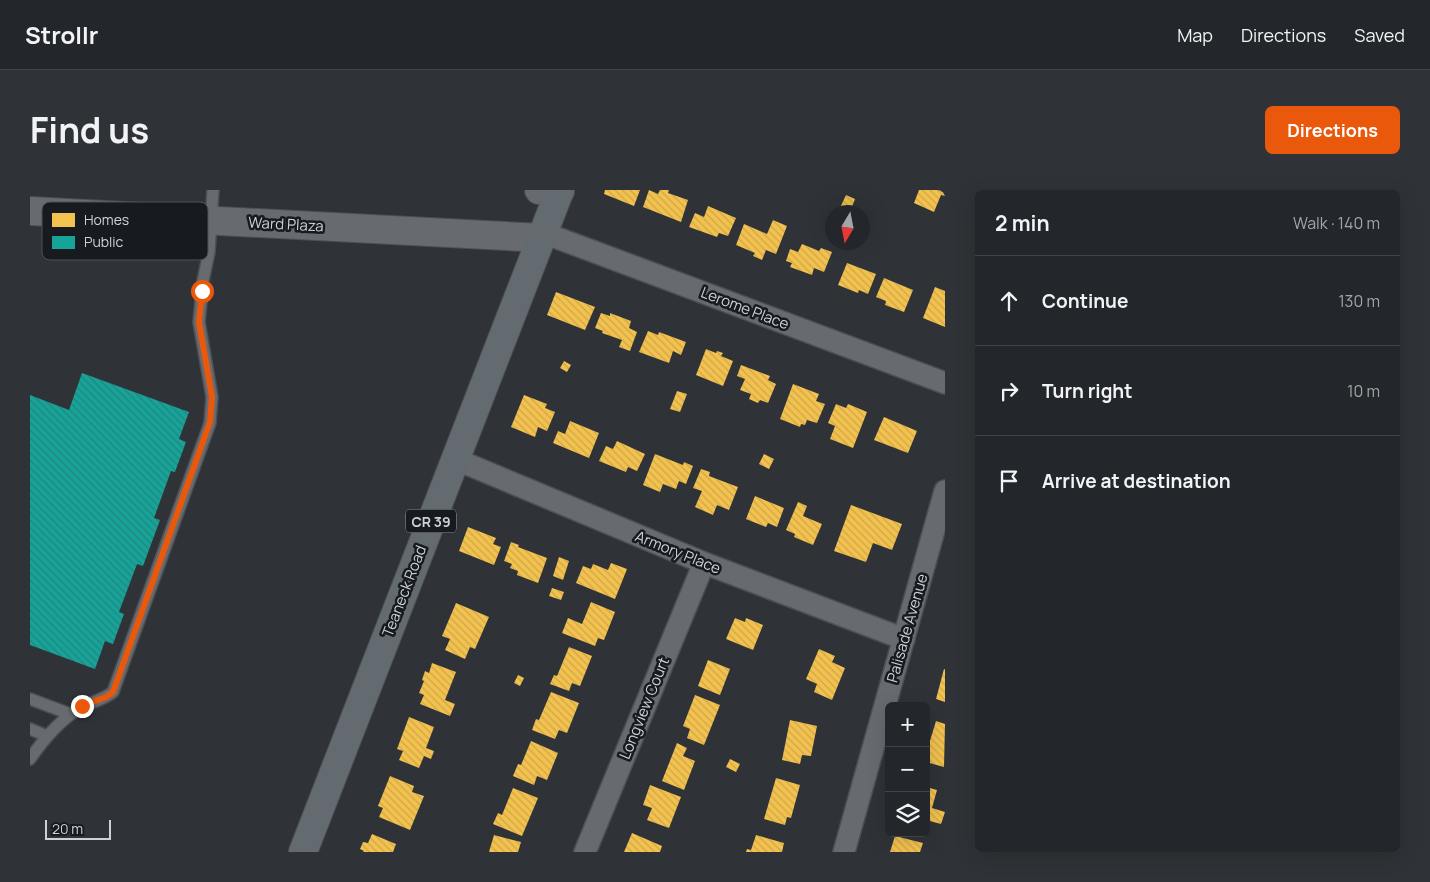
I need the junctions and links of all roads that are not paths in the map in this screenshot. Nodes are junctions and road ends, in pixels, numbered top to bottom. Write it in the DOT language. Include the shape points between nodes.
graph roads {
  1 [pos="213,190"];
  2 [pos="553,190"];
  3 [pos="208,221"];
  4 [pos="211,221"];
  5 [pos="543,235"];
  6 [pos="208,257"];
  7 [pos="207,260"];
  8 [pos="945,383"];
  9 [pos="455,459"];
  10 [pos="945,491"];
  11 [pos="704,563"];
  12 [pos="904,639"];
  13 [pos="30,699"];
  14 [pos="70,714"];
  15 [pos="30,729"];
  16 [pos="47,736"];
  17 [pos="30,759"];
  18 [pos="303,852"];
  19 [pos="585,852"];
  20 [pos="844,852"];
  1 -- 4 [label="lane"];
  2 -- 5 [label="main road, Teaneck Road / CR 39"];
  3 -- 4 [label="street, Ward Plaza"];
  4 -- 5 [label="street, Ward Plaza"];
  4 -- 6 [label="lane"];
  5 -- 8 [label="street, Lerome Place"];
  5 -- 9 [label="main road, Teaneck Road / CR 39"];
  7 -- 14 [label="lane" via="199,322 212,397 210,422 113,692"];
  9 -- 11 [label="street, Armory Place"];
  9 -- 18 [label="main road, Teaneck Road / CR 39"];
  10 -- 12 [label="street, Palisade Avenue"];
  11 -- 12 [label="street, Armory Place"];
  11 -- 19 [label="street, Longview Court"];
  12 -- 20 [label="street, Palisade Avenue"];
  13 -- 14 [label="lane"];
  14 -- 16 [label="lane"];
  15 -- 16 [label="lane"];
  16 -- 17 [label="lane"];
}
